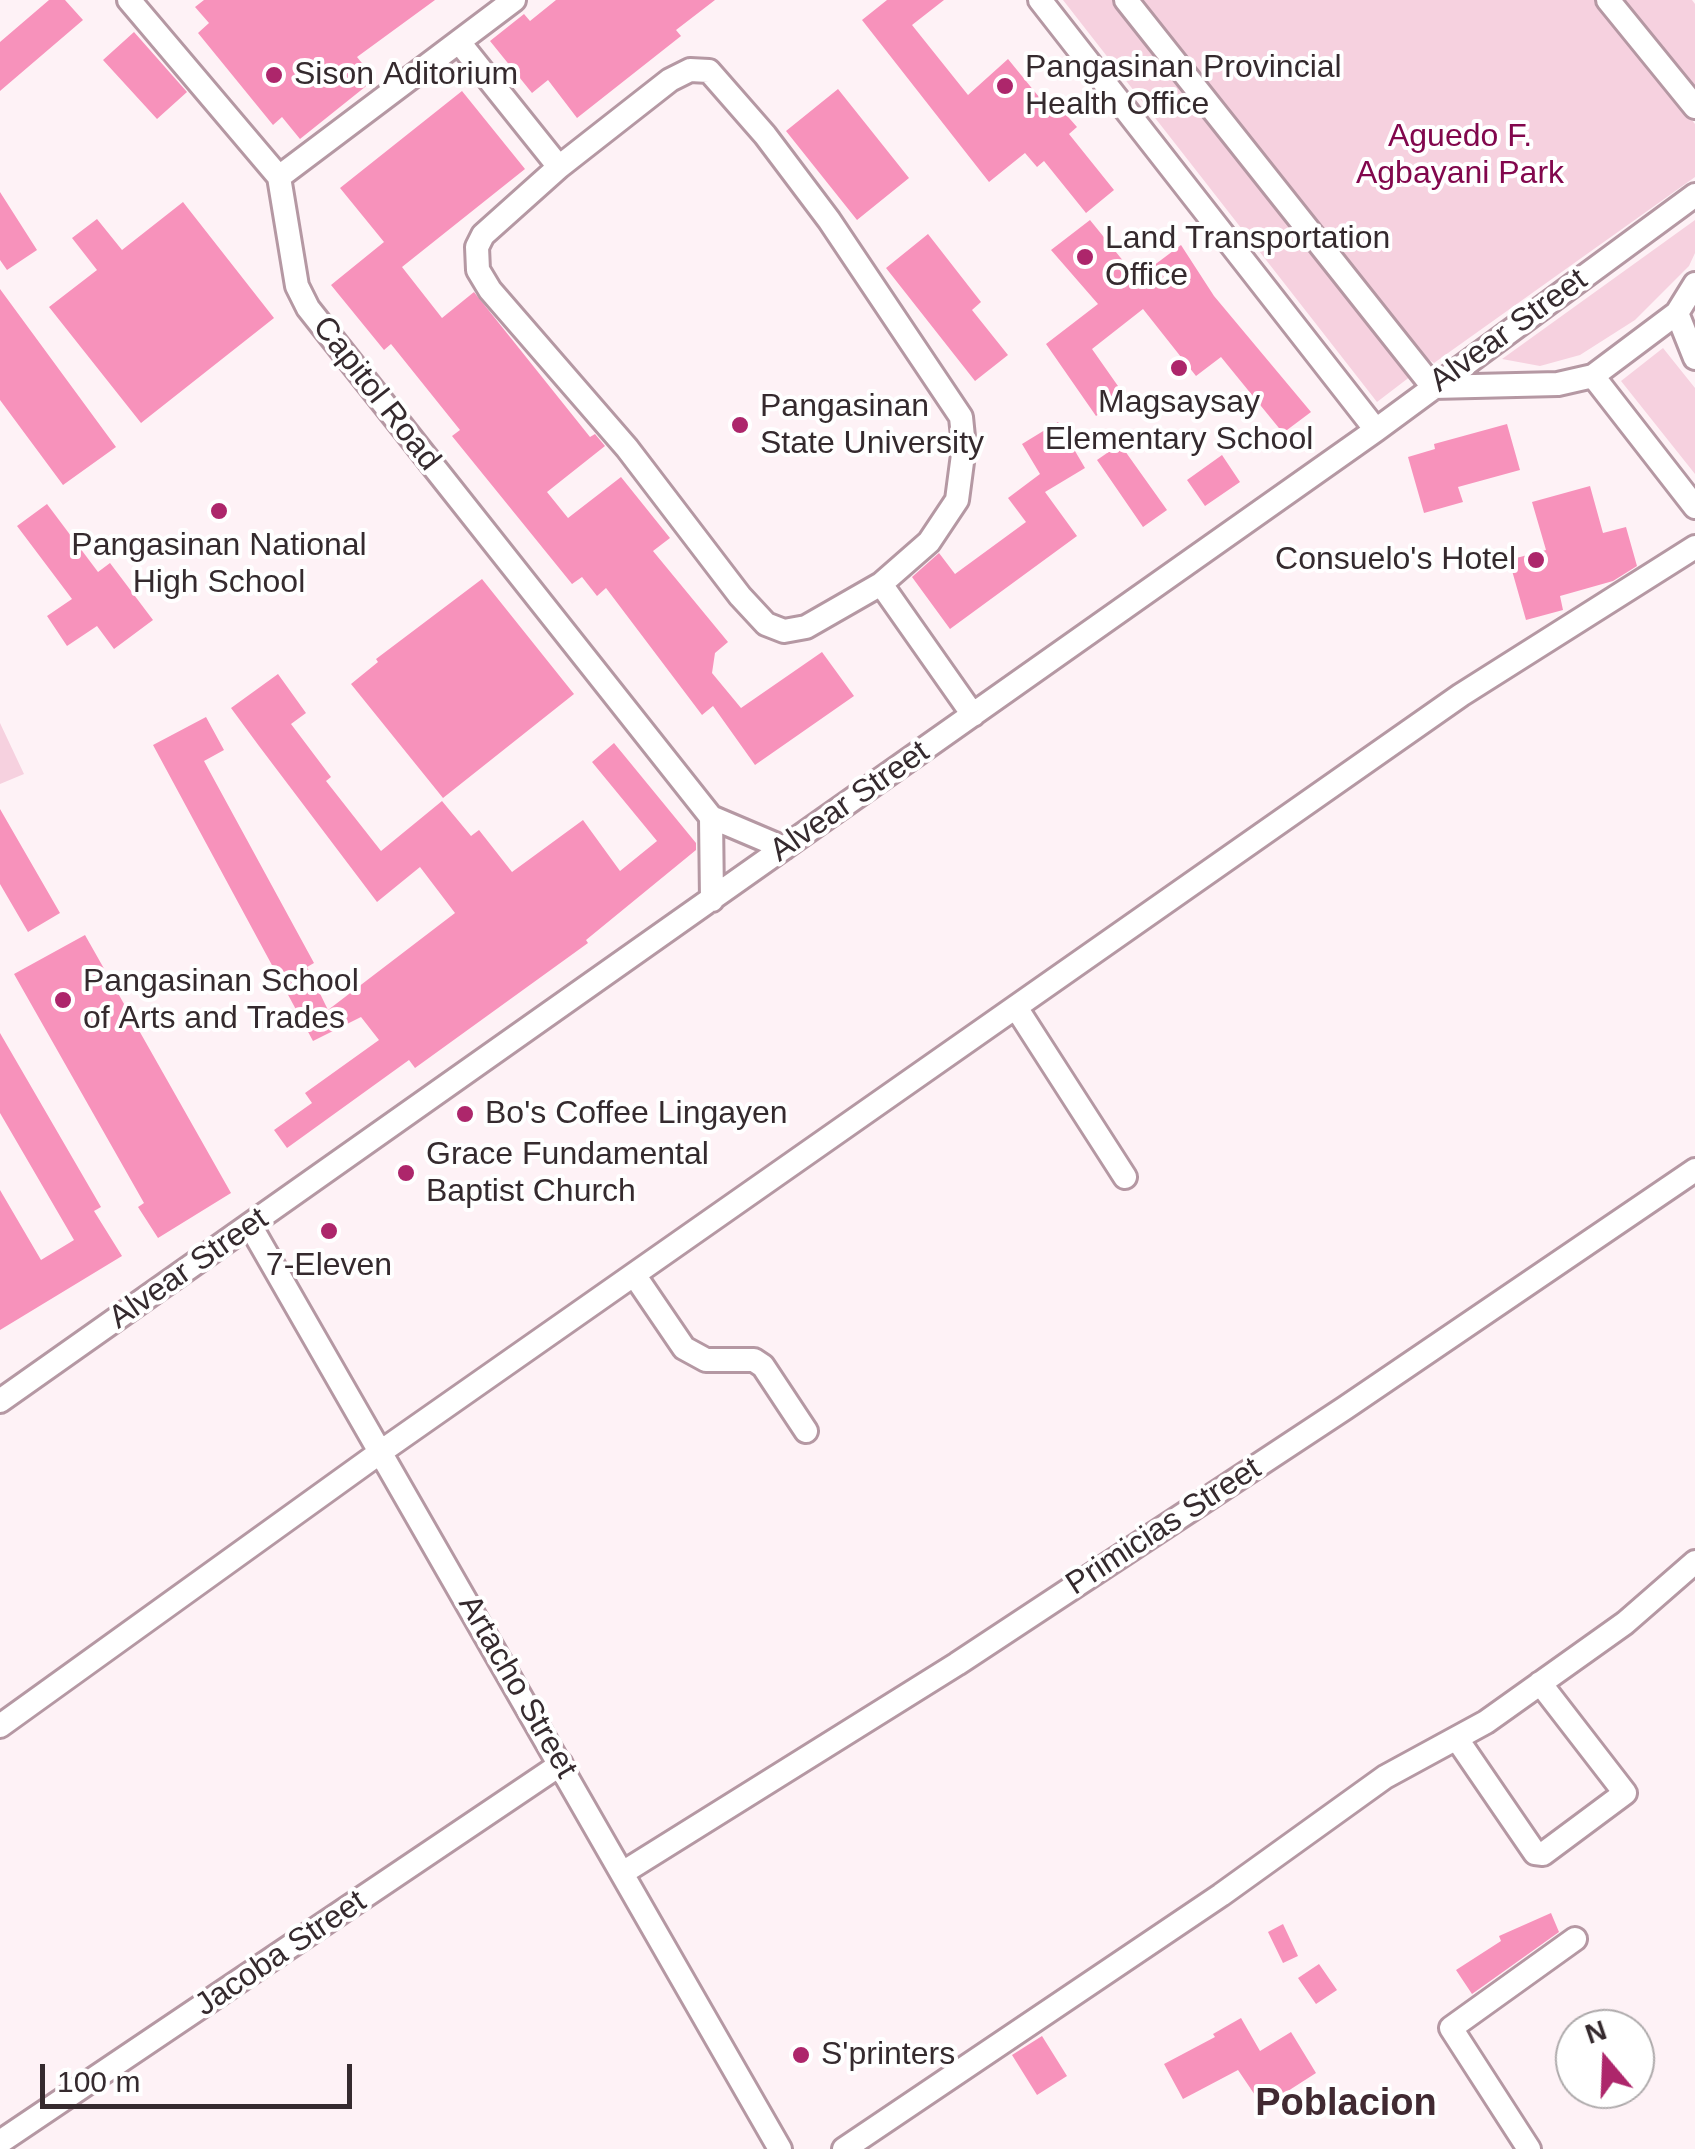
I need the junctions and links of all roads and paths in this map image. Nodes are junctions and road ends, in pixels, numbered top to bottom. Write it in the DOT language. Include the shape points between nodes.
graph roads {
  1 [pos="129,0"];
  2 [pos="514,0"];
  3 [pos="1040,0"];
  4 [pos="1126,0"];
  5 [pos="1608,0"];
  6 [pos="459,42"];
  7 [pos="1695,108"];
  8 [pos="559,167"];
  9 [pos="279,177"];
  10 [pos="1695,194"];
  11 [pos="1695,284"];
  12 [pos="1677,313"];
  13 [pos="1695,358"];
  14 [pos="1593,376"];
  15 [pos="1434,387"];
  16 [pos="1376,430"];
  17 [pos="1695,507"];
  18 [pos="1695,547"];
  19 [pos="880,584"];
  20 [pos="973,715"];
  21 [pos="710,816"];
  22 [pos="784,848"];
  23 [pos="712,900"];
  24 [pos="1017,1009"];
  25 [pos="1695,1170"];
  26 [pos="1125,1177"];
  27 [pos="251,1227"];
  28 [pos="636,1276"];
  29 [pos="0,1401"];
  30 [pos="806,1431"];
  31 [pos="382,1450"];
  32 [pos="1695,1562"];
  33 [pos="1540,1684"];
  34 [pos="0,1726"];
  35 [pos="1458,1739"];
  36 [pos="562,1764"];
  37 [pos="624,1872"];
  38 [pos="1575,1939"];
  39 [pos="0,2142"];
  40 [pos="780,2149"];
  41 [pos="844,2149"];
  42 [pos="1530,2149"];
  1 -- 9 [label="street"];
  2 -- 6 [label="street"];
  3 -- 16 [label="street"];
  4 -- 15 [label="street"];
  5 -- 7 [label="street"];
  6 -- 8 [label="street"];
  6 -- 9 [label="street"];
  8 -- 19 [label="street" via="476,247 478,270 490,290 766,624 784,631 806,627"];
  8 -- 19 [label="street" via="690,70 708,70 765,135 961,417 957,500 929,542"];
  9 -- 21 [label="street, Capitol Road" via="302,300"];
  10 -- 15 [label="street, Alvear Street"];
  11 -- 12 [label="street"];
  12 -- 13 [label="street"];
  12 -- 14 [label="street"];
  14 -- 15 [label="street" via="1558,384"];
  14 -- 17 [label="street"];
  15 -- 16 [label="street, Alvear Street"];
  16 -- 20 [label="street, Alvear Street"];
  18 -- 24 [label="street" via="1461,695"];
  19 -- 20 [label="street"];
  20 -- 22 [label="street, Alvear Street"];
  21 -- 22 [label="street, Capitol Road"];
  21 -- 23 [label="street"];
  22 -- 23 [label="street, Alvear Street"];
  23 -- 27 [label="street, Alvear Street"];
  24 -- 26 [label="street"];
  24 -- 28 [label="street"];
  25 -- 37 [label="street, Primicias Street" via="989,1642"];
  27 -- 29 [label="street, Alvear Street"];
  27 -- 31 [label="street, Artacho Street"];
  28 -- 30 [label="street" via="684,1348 706,1360 754,1360"];
  28 -- 31 [label="street"];
  31 -- 34 [label="street"];
  31 -- 36 [label="street, Artacho Street"];
  32 -- 33 [label="street" via="1626,1623"];
  33 -- 35 [label="street"];
  33 -- 35 [label="street" via="1625,1794 1543,1854 1535,1853"];
  35 -- 41 [label="street" via="1384,1777"];
  36 -- 37 [label="street, Artacho Street"];
  36 -- 39 [label="street, Jacoba Street"];
  37 -- 40 [label="street, Artacho Street"];
  38 -- 42 [label="street" via="1452,2028"];
}
